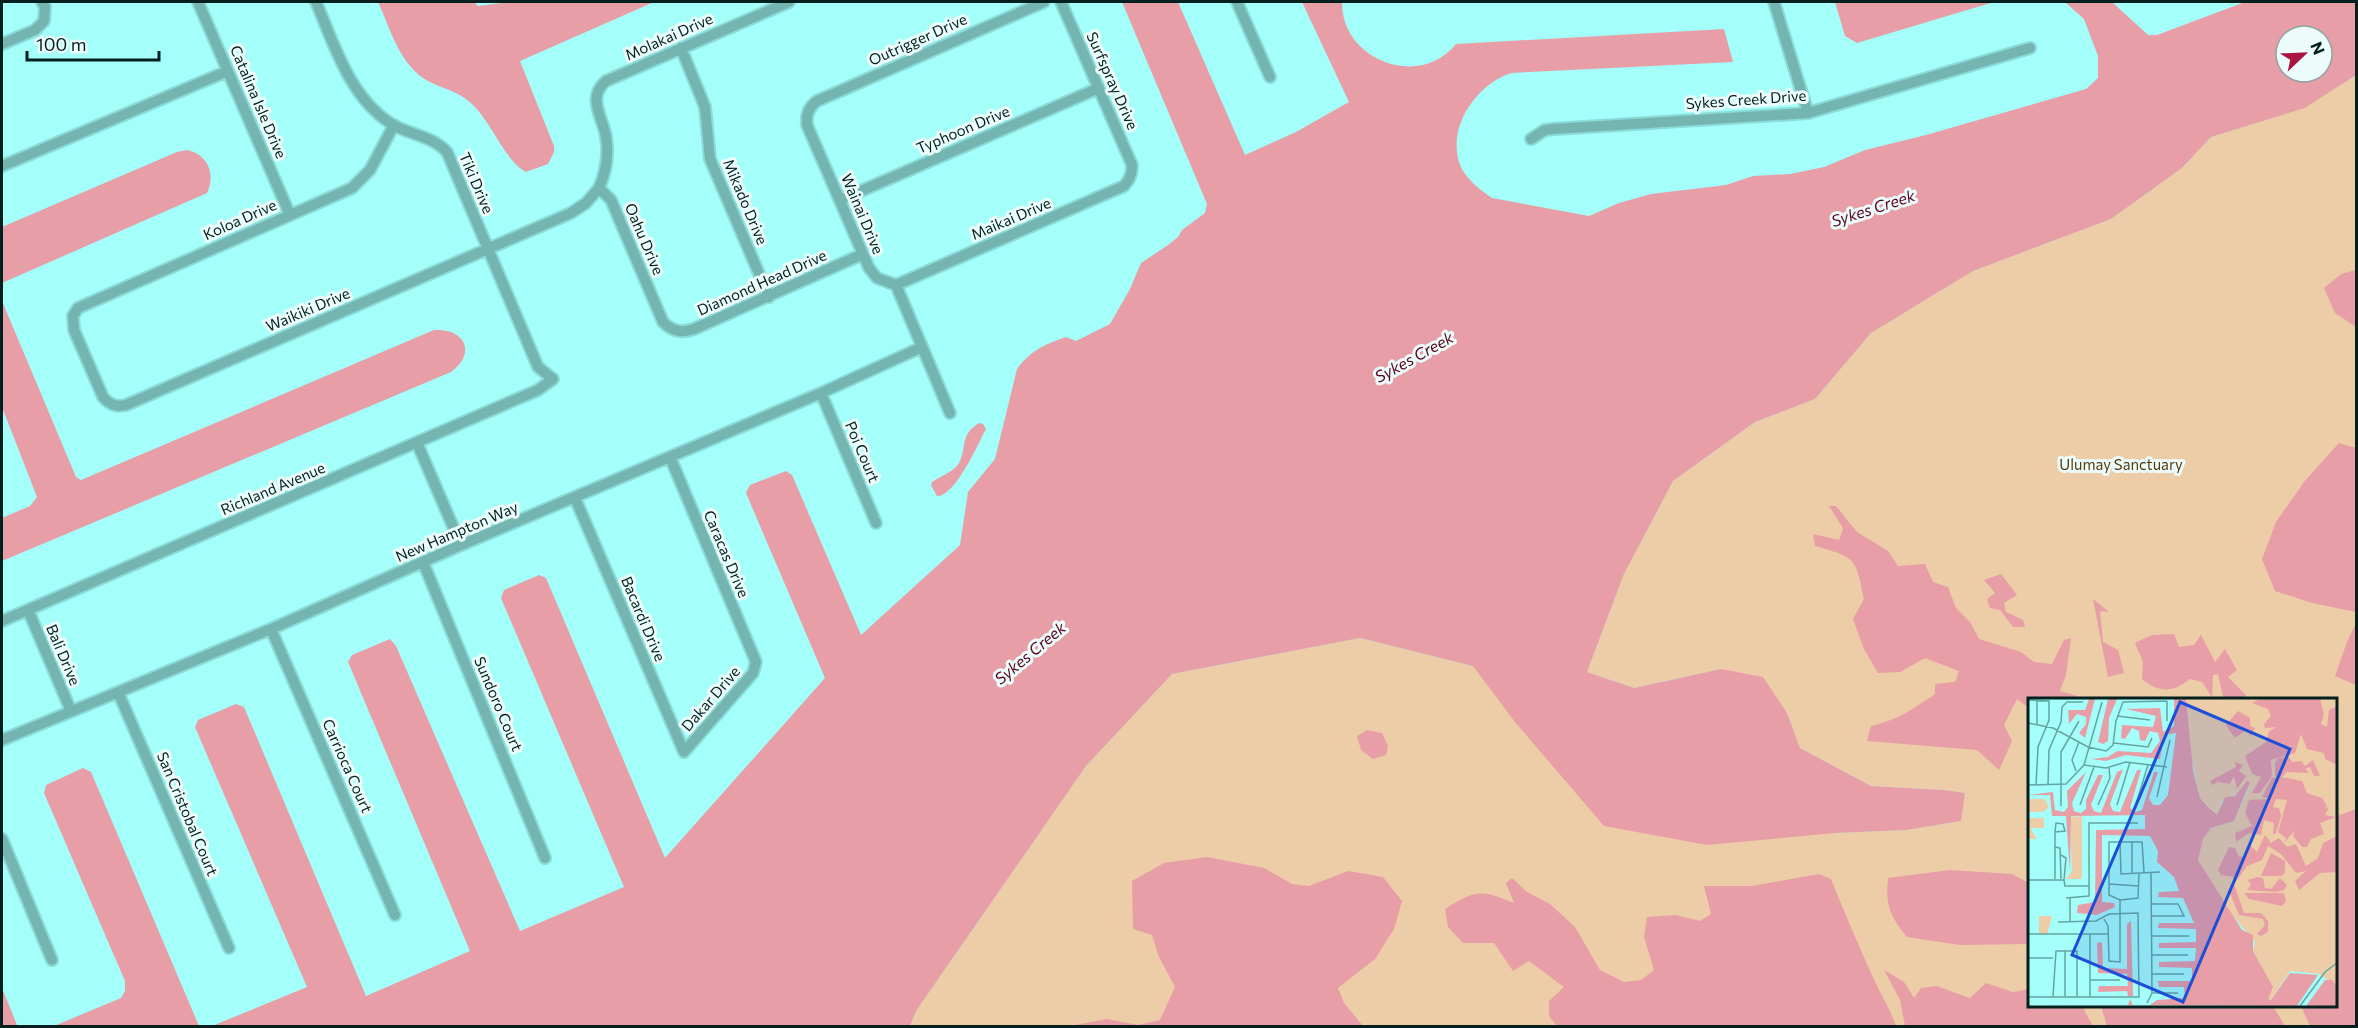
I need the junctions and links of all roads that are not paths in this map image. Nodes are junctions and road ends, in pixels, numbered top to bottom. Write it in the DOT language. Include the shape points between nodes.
graph roads {
  1 [pos="42,2"];
  2 [pos="198,2"];
  3 [pos="316,2"];
  4 [pos="789,2"];
  5 [pos="1044,2"];
  6 [pos="1061,2"];
  7 [pos="1237,2"];
  8 [pos="1774,2"];
  9 [pos="2,44"];
  10 [pos="681,48"];
  11 [pos="2030,48"];
  12 [pos="228,71"];
  13 [pos="1270,77"];
  14 [pos="1099,88"];
  15 [pos="808,111"];
  16 [pos="1808,113"];
  17 [pos="394,125"];
  18 [pos="1531,139"];
  19 [pos="2,166"];
  20 [pos="1132,173"];
  21 [pos="599,188"];
  22 [pos="840,200"];
  23 [pos="290,215"];
  24 [pos="488,249"];
  25 [pos="863,254"];
  26 [pos="896,285"];
  27 [pos="770,297"];
  28 [pos="73,316"];
  29 [pos="671,330"];
  30 [pos="922,347"];
  31 [pos="554,379"];
  32 [pos="820,393"];
  33 [pos="950,413"];
  34 [pos="417,443"];
  35 [pos="670,457"];
  36 [pos="574,498"];
  37 [pos="876,523"];
  38 [pos="461,545"];
  39 [pos="423,562"];
  40 [pos="28,610"];
  41 [pos="2,621"];
  42 [pos="271,629"];
  43 [pos="756,662"];
  44 [pos="118,692"];
  45 [pos="71,711"];
  46 [pos="2,740"];
  47 [pos="684,752"];
  48 [pos="2,839"];
  49 [pos="545,858"];
  50 [pos="395,915"];
  51 [pos="229,948"];
  52 [pos="52,960"];
  1 -- 9 [label="street" via="44,21 35,30"];
  2 -- 12 [label="street, Catalina Isle Drive"];
  3 -- 17 [label="street, Tiki Drive" via="357,90 381,117"];
  4 -- 10 [label="street, Molakai Drive"];
  5 -- 15 [label="street, Outrigger Drive" via="817,101"];
  6 -- 14 [label="street, Surfspray Drive"];
  7 -- 13 [label="street"];
  8 -- 16 [label="street"];
  10 -- 21 [label="street, Molakai Drive" via="606,81 598,91 596,104 606,139 605,174"];
  10 -- 27 [label="street, Mikado Drive" via="705,107 710,159"];
  11 -- 16 [label="street, Sykes Creek Drive"];
  12 -- 19 [label="street"];
  12 -- 23 [label="street, Catalina Isle Drive"];
  14 -- 20 [label="street, Surfspray Drive"];
  14 -- 22 [label="street, Typhoon Drive"];
  15 -- 22 [label="street, Wainai Drive" via="807,125"];
  16 -- 18 [label="street, Sykes Creek Drive" via="1553,129"];
  17 -- 23 [label="street, Koloa Drive" via="361,181"];
  17 -- 24 [label="street, Tiki Drive" via="439,143 447,152"];
  20 -- 26 [label="street, Maikai Drive" via="1124,186"];
  21 -- 24 [label="street, Waikiki Drive" via="571,213"];
  21 -- 29 [label="street, Oahu Drive" via="610,200 663,322"];
  22 -- 25 [label="street, Wainai Drive"];
  23 -- 28 [label="street, Koloa Drive" via="85,304"];
  24 -- 28 [label="street, Waikiki Drive" via="126,405 114,405 103,397 74,330"];
  24 -- 31 [label="street, Tiki Drive" via="538,367"];
  25 -- 26 [label="street, Wainai Drive" via="877,278"];
  25 -- 27 [label="street, Diamond Head Drive"];
  26 -- 30 [label="street"];
  27 -- 29 [label="street, Diamond Head Drive" via="694,329"];
  30 -- 32 [label="street, New Hampton Way"];
  30 -- 33 [label="street"];
  31 -- 34 [label="street, Richland Avenue" via="538,390"];
  32 -- 35 [label="street, New Hampton Way"];
  32 -- 37 [label="street, Poi Court"];
  34 -- 38 [label="street"];
  34 -- 40 [label="street, Richland Avenue"];
  35 -- 36 [label="street, New Hampton Way"];
  35 -- 43 [label="street, Caracas Drive"];
  36 -- 38 [label="street, New Hampton Way"];
  36 -- 47 [label="street, Bacardi Drive"];
  38 -- 39 [label="street, New Hampton Way"];
  39 -- 42 [label="street, New Hampton Way"];
  39 -- 49 [label="street, Sundoro Court"];
  40 -- 41 [label="street, Richland Avenue"];
  40 -- 45 [label="street, Bali Drive"];
  42 -- 44 [label="street, New Hampton Way"];
  42 -- 50 [label="street, Carrioca Court"];
  43 -- 47 [label="street, Dakar Drive" via="753,673"];
  44 -- 45 [label="street, New Hampton Way"];
  44 -- 51 [label="street, San Cristobal Court"];
  45 -- 46 [label="street, New Hampton Way"];
  48 -- 52 [label="street"];
}
